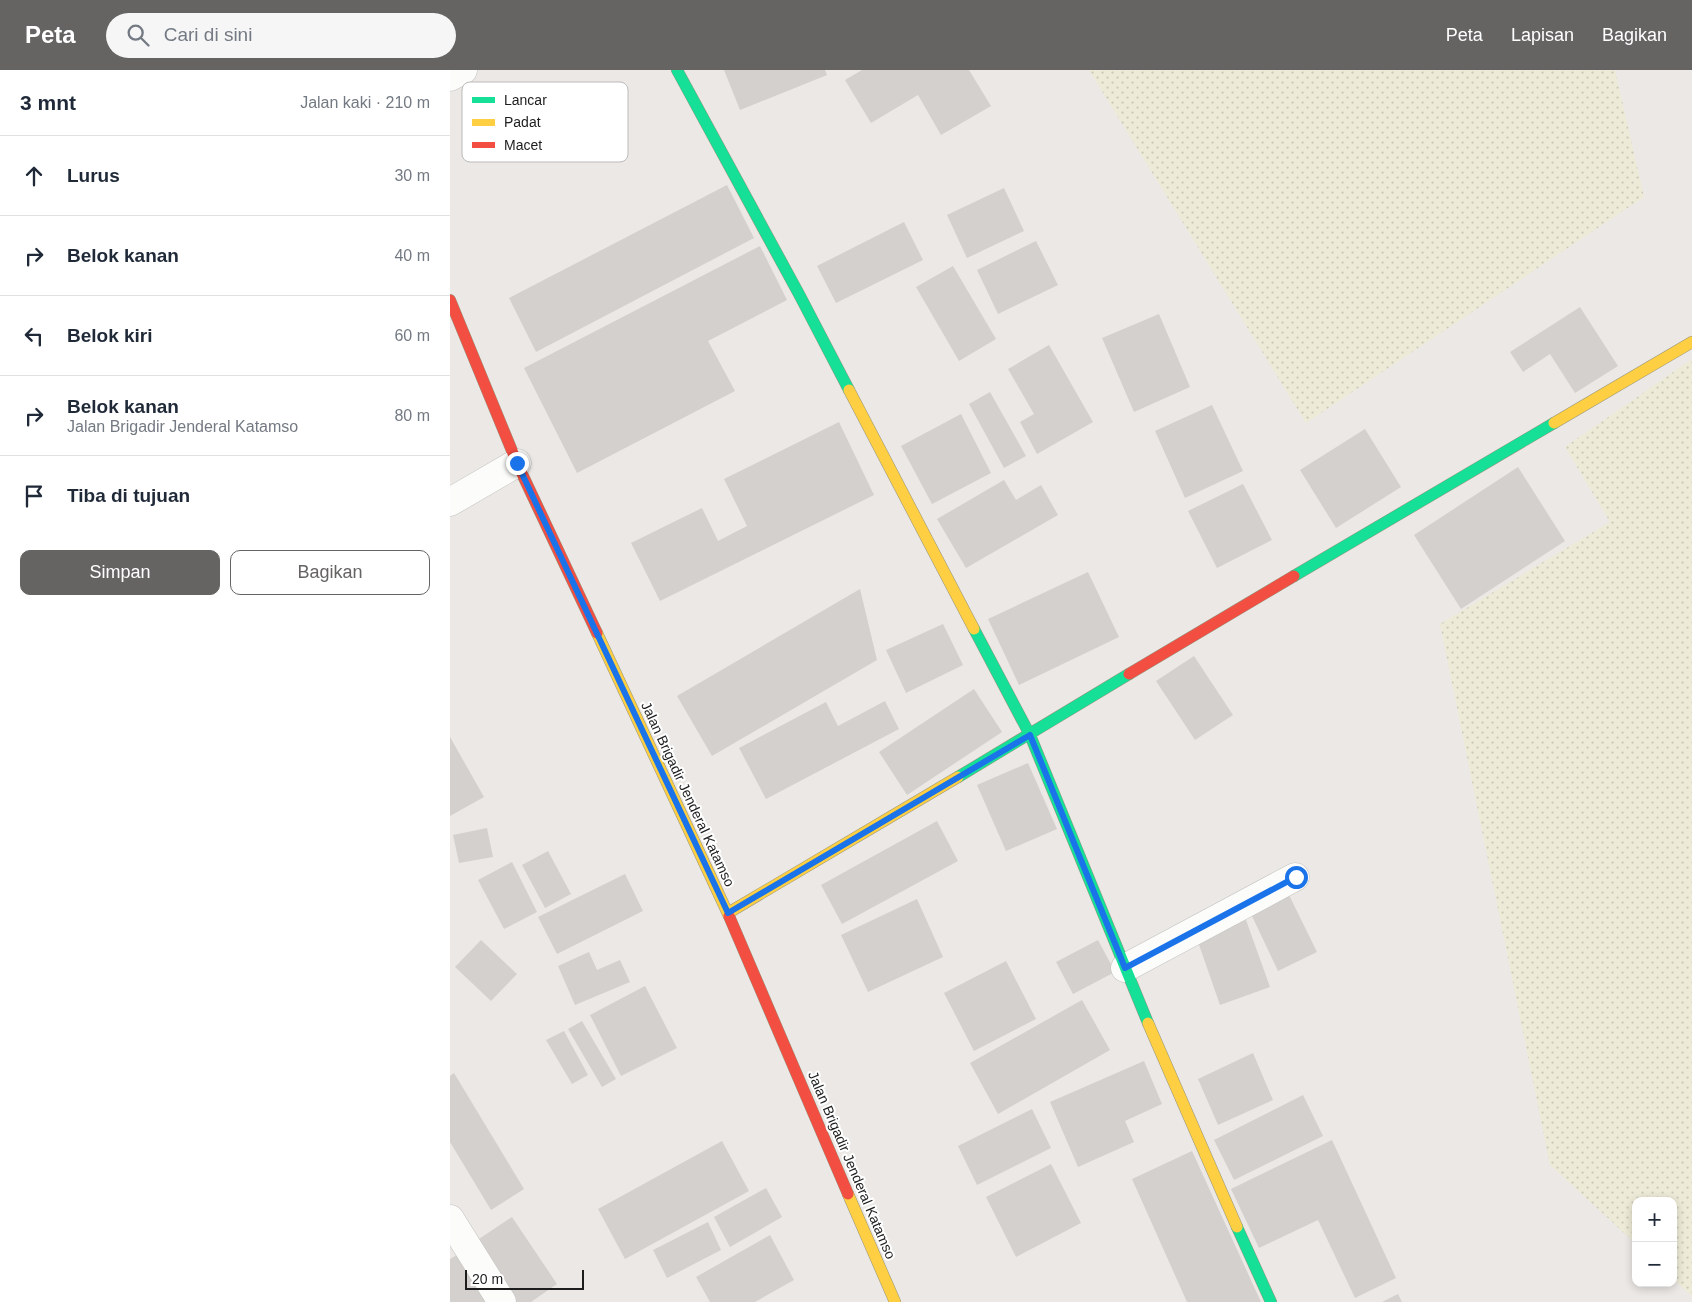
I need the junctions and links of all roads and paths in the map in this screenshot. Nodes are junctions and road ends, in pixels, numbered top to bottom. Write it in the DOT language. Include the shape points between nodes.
graph roads {
  1 [pos="463,70"];
  2 [pos="677,70"];
  3 [pos="450,77"];
  4 [pos="450,300"];
  5 [pos="1692,342"];
  6 [pos="517,463"];
  7 [pos="450,502"];
  8 [pos="1030,735"];
  9 [pos="1296,877"];
  10 [pos="728,913"];
  11 [pos="1125,968"];
  12 [pos="450,1219"];
  13 [pos="502,1302"];
  14 [pos="895,1302"];
  15 [pos="1271,1302"];
  1 -- 3 [label="street"];
  2 -- 8 [label="street" via="800,296"];
  4 -- 6 [label="street, Jalan Brigadir Jenderal Katamso"];
  5 -- 8 [label="street"];
  6 -- 7 [label="street"];
  6 -- 10 [label="street, Jalan Brigadir Jenderal Katamso"];
  8 -- 10 [label="street"];
  8 -- 11 [label="street"];
  9 -- 11 [label="street"];
  10 -- 14 [label="street, Jalan Brigadir Jenderal Katamso"];
  11 -- 15 [label="street"];
  12 -- 13 [label="street"];
}
